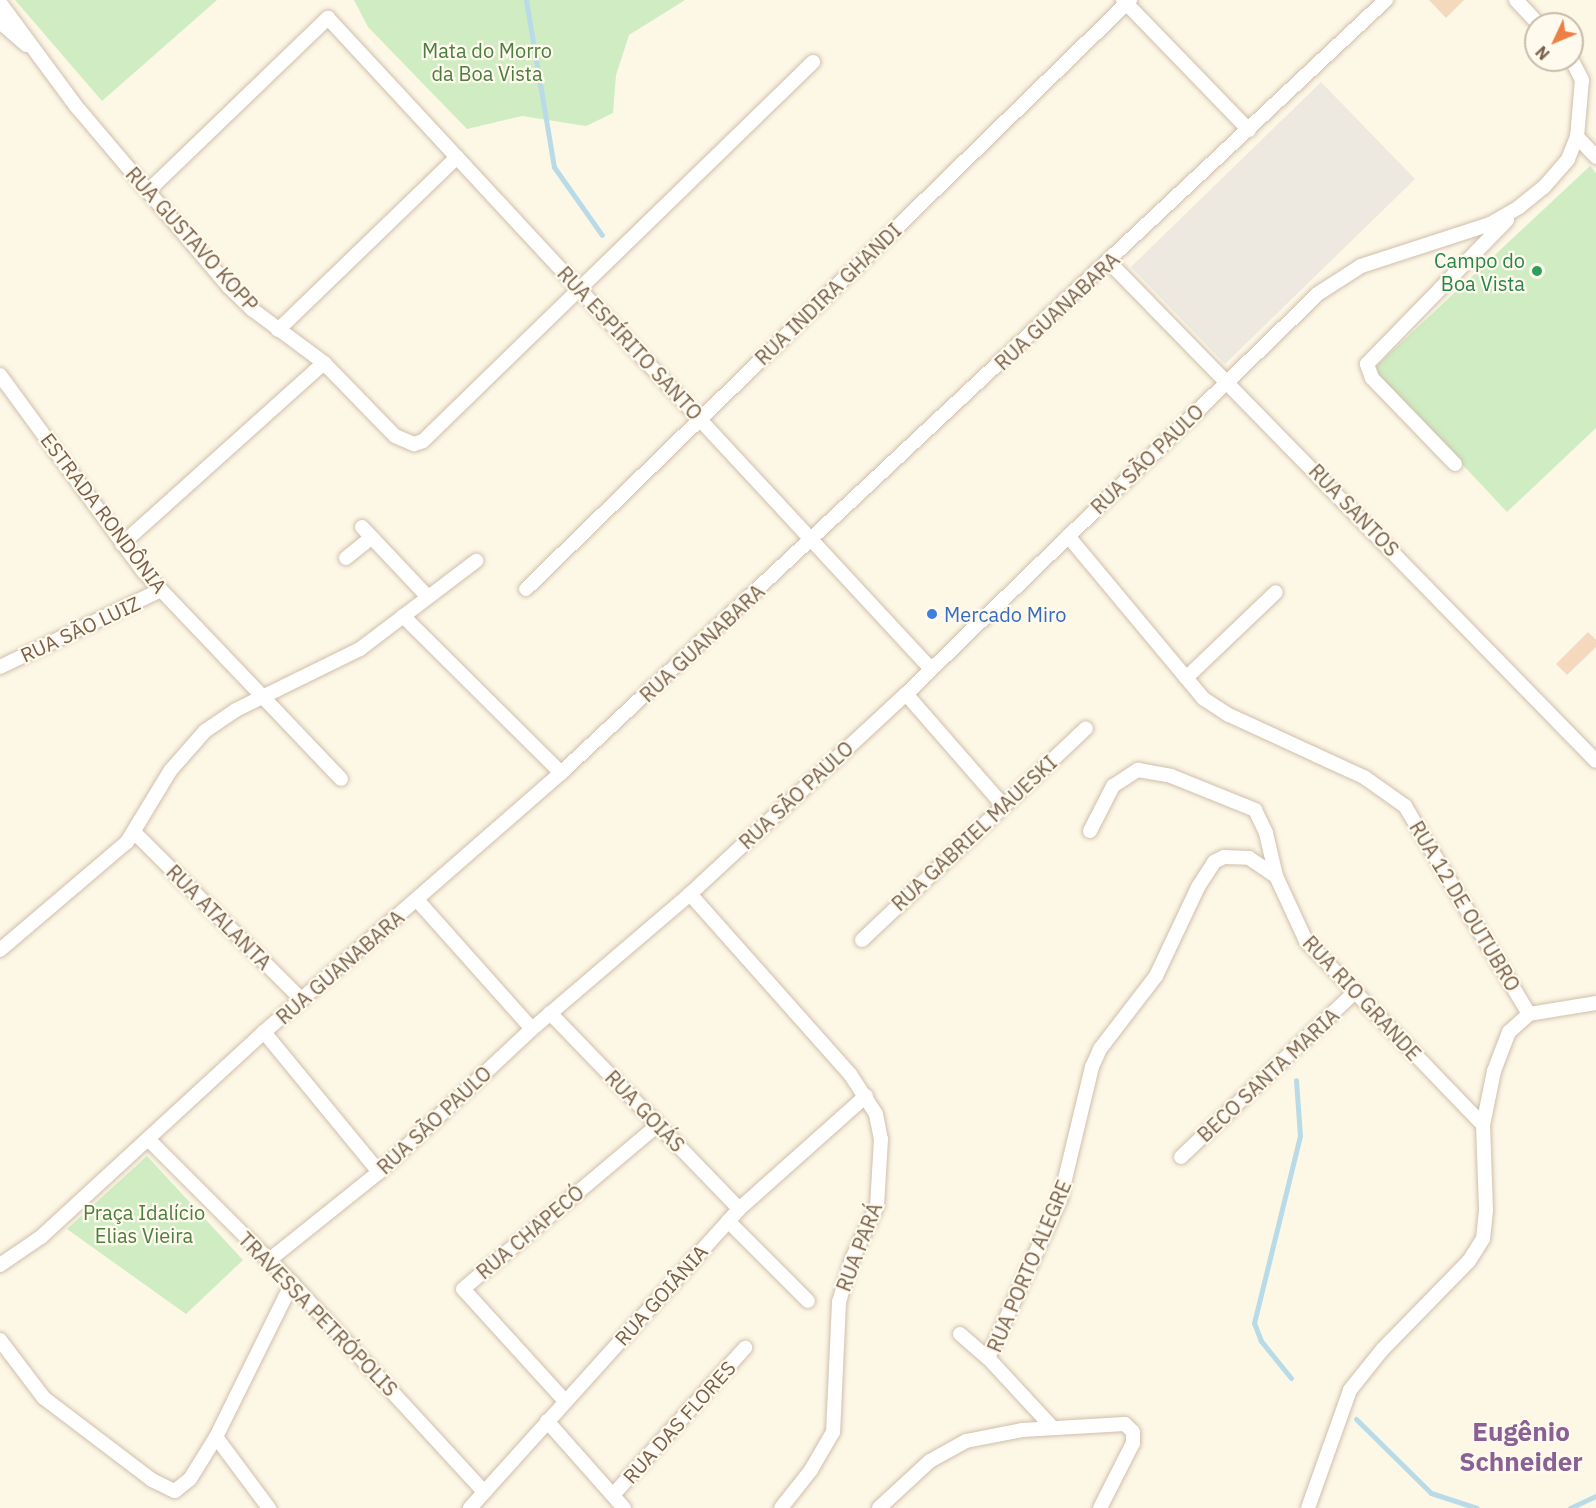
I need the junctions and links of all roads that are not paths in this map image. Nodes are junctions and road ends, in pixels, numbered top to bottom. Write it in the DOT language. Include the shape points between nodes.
graph roads {
  1 [pos="1386,0"];
  2 [pos="1516,0"];
  3 [pos="1127,1"];
  4 [pos="0,3"];
  5 [pos="1527,12"];
  6 [pos="0,22"];
  7 [pos="42,61"];
  8 [pos="813,62"];
  9 [pos="1578,72"];
  10 [pos="1249,129"];
  11 [pos="1577,137"];
  12 [pos="457,157"];
  13 [pos="1596,157"];
  14 [pos="148,191"];
  15 [pos="1519,207"];
  16 [pos="1109,262"];
  17 [pos="579,289"];
  18 [pos="278,330"];
  19 [pos="324,363"];
  20 [pos="0,375"];
  21 [pos="1228,380"];
  22 [pos="700,419"];
  23 [pos="1455,464"];
  24 [pos="362,527"];
  25 [pos="1068,536"];
  26 [pos="372,537"];
  27 [pos="813,541"];
  28 [pos="122,544"];
  29 [pos="346,558"];
  30 [pos="476,561"];
  31 [pos="526,589"];
  32 [pos="160,590"];
  33 [pos="1276,592"];
  34 [pos="428,597"];
  35 [pos="403,616"];
  36 [pos="0,667"];
  37 [pos="931,669"];
  38 [pos="1186,678"];
  39 [pos="906,694"];
  40 [pos="262,698"];
  41 [pos="1086,728"];
  42 [pos="1596,761"];
  43 [pos="561,773"];
  44 [pos="341,779"];
  45 [pos="1002,804"];
  46 [pos="1090,831"];
  47 [pos="135,833"];
  48 [pos="1276,876"];
  49 [pos="690,894"];
  50 [pos="418,901"];
  51 [pos="862,939"];
  52 [pos="0,950"];
  53 [pos="1355,992"];
  54 [pos="302,1000"];
  55 [pos="1596,1003"];
  56 [pos="550,1013"];
  57 [pos="1529,1014"];
  58 [pos="532,1029"];
  59 [pos="264,1032"];
  60 [pos="866,1096"];
  61 [pos="658,1125"];
  62 [pos="1483,1125"];
  63 [pos="148,1139"];
  64 [pos="1181,1157"];
  65 [pos="379,1172"];
  66 [pos="739,1209"];
  67 [pos="728,1221"];
  68 [pos="268,1261"];
  69 [pos="0,1265"];
  70 [pos="292,1284"];
  71 [pos="808,1301"];
  72 [pos="960,1334"];
  73 [pos="0,1340"];
  74 [pos="746,1348"];
  75 [pos="988,1358"];
  76 [pos="566,1401"];
  77 [pos="547,1421"];
  78 [pos="1052,1427"];
  79 [pos="216,1437"];
  80 [pos="484,1492"];
  81 [pos="613,1495"];
  82 [pos="269,1508"];
  83 [pos="470,1508"];
  84 [pos="624,1508"];
  85 [pos="781,1508"];
  86 [pos="879,1508"];
  87 [pos="1100,1508"];
  88 [pos="1308,1508"];
  1 -- 10 [label="street, RUA GUANABARA"];
  2 -- 5 [label="street"];
  3 -- 10 [label="street"];
  3 -- 22 [label="street, RUA INDIRA GHANDI"];
  4 -- 7 [label="street, RUA GUSTAVO KOPP"];
  6 -- 7 [label="street"];
  7 -- 14 [label="street, RUA GUSTAVO KOPP"];
  8 -- 17 [label="street"];
  9 -- 11 [label="street" via="1582,80"];
  10 -- 16 [label="street, RUA GUANABARA"];
  11 -- 13 [label="street"];
  11 -- 15 [label="street" via="1557,174"];
  12 -- 14 [label="street, RUA ESPÍRITO SANTO" via="328,18"];
  12 -- 17 [label="street, RUA ESPÍRITO SANTO"];
  12 -- 18 [label="street"];
  14 -- 18 [label="street, RUA GUSTAVO KOPP" via="229,287"];
  15 -- 21 [label="street, RUA SÃO PAULO" via="1490,224 1360,266 1303,306"];
  15 -- 23 [label="street" via="1366,364 1372,378"];
  16 -- 21 [label="street, RUA SANTOS"];
  16 -- 27 [label="street, RUA GUANABARA"];
  17 -- 19 [label="street, RUA GUSTAVO KOPP" via="423,441 414,444 395,436"];
  17 -- 22 [label="street, RUA ESPÍRITO SANTO"];
  18 -- 19 [label="street, RUA GUSTAVO KOPP"];
  19 -- 28 [label="street"];
  20 -- 28 [label="street, ESTRADA RONDÔNIA"];
  21 -- 25 [label="street, RUA SÃO PAULO"];
  21 -- 42 [label="street, RUA SANTOS"];
  22 -- 27 [label="street, RUA ESPÍRITO SANTO"];
  22 -- 31 [label="street, RUA INDIRA GHANDI"];
  24 -- 26 [label="street"];
  25 -- 37 [label="street, RUA SÃO PAULO"];
  25 -- 38 [label="street, RUA 12 DE OUTUBRO"];
  26 -- 29 [label="street"];
  26 -- 34 [label="street"];
  27 -- 37 [label="street, RUA ESPÍRITO SANTO"];
  27 -- 43 [label="street, RUA GUANABARA"];
  28 -- 32 [label="street, ESTRADA RONDÔNIA"];
  30 -- 34 [label="street"];
  32 -- 36 [label="street, RUA SÃO LUIZ"];
  32 -- 40 [label="street, ESTRADA RONDÔNIA"];
  33 -- 38 [label="street"];
  34 -- 35 [label="street"];
  35 -- 40 [label="street" via="342,660"];
  35 -- 43 [label="street"];
  37 -- 39 [label="street, RUA SÃO PAULO"];
  38 -- 57 [label="street, RUA 12 DE OUTUBRO" via="1214,707 1364,777 1405,806"];
  39 -- 45 [label="street"];
  39 -- 49 [label="street, RUA SÃO PAULO"];
  40 -- 44 [label="street, ESTRADA RONDÔNIA"];
  40 -- 47 [label="street" via="220,719 186,750 157,790"];
  41 -- 45 [label="street, RUA GABRIEL MAUESKI"];
  43 -- 50 [label="street, RUA GUANABARA"];
  45 -- 51 [label="street, RUA GABRIEL MAUESKI"];
  46 -- 48 [label="street, RUA RIO GRANDE" via="1113,786 1138,770 1153,771 1255,810 1266,833"];
  47 -- 52 [label="street"];
  47 -- 54 [label="street, RUA ATALANTA"];
  48 -- 53 [label="street, RUA RIO GRANDE" via="1306,941"];
  48 -- 75 [label="street, RUA PORTO ALEGRE" via="1249,858 1224,856 1214,862 1156,976 1100,1049 1086,1086 1060,1200"];
  49 -- 56 [label="street, RUA SÃO PAULO"];
  49 -- 60 [label="street, RUA PARÁ"];
  50 -- 54 [label="street, RUA GUANABARA"];
  50 -- 58 [label="street"];
  53 -- 62 [label="street, RUA RIO GRANDE"];
  53 -- 64 [label="street, BECO SANTA MARIA"];
  54 -- 59 [label="street, RUA GUANABARA"];
  55 -- 57 [label="street"];
  56 -- 58 [label="street, RUA SÃO PAULO"];
  56 -- 61 [label="street, RUA GOIÁS"];
  57 -- 62 [label="street" via="1509,1032 1501,1048"];
  58 -- 65 [label="street, RUA SÃO PAULO"];
  59 -- 63 [label="street, RUA GUANABARA"];
  59 -- 65 [label="street"];
  60 -- 66 [label="street, RUA GOIÂNIA"];
  60 -- 85 [label="street, RUA PARÁ" via="876,1114 881,1139 881,1182 872,1221 852,1259 839,1302 833,1432 811,1470"];
  61 -- 66 [label="street, RUA GOIÁS"];
  61 -- 76 [label="street, RUA CHAPECÓ" via="463,1289"];
  62 -- 88 [label="street" via="1483,1239 1469,1261 1382,1350 1350,1390"];
  63 -- 68 [label="street, TRAVESSA PETRÓPOLIS"];
  63 -- 69 [label="street, RUA GUANABARA" via="41,1237"];
  65 -- 68 [label="street, RUA SÃO PAULO"];
  66 -- 67 [label="street, RUA GOIÂNIA"];
  67 -- 71 [label="street"];
  67 -- 76 [label="street, RUA GOIÂNIA"];
  68 -- 70 [label="street, TRAVESSA PETRÓPOLIS"];
  70 -- 79 [label="street"];
  70 -- 80 [label="street, TRAVESSA PETRÓPOLIS"];
  72 -- 75 [label="street"];
  73 -- 79 [label="street" via="44,1398 152,1480 175,1491 190,1479"];
  74 -- 81 [label="street, RUA DAS FLORES"];
  75 -- 78 [label="street, RUA PORTO ALEGRE"];
  76 -- 77 [label="street, RUA GOIÂNIA"];
  77 -- 80 [label="street, RUA GOIÂNIA"];
  77 -- 81 [label="street"];
  78 -- 86 [label="street" via="966,1441 930,1461"];
  78 -- 87 [label="street" via="1125,1424 1133,1432 1133,1443"];
  79 -- 82 [label="street"];
  80 -- 83 [label="street, RUA GOIÂNIA"];
  81 -- 84 [label="street"];
}
